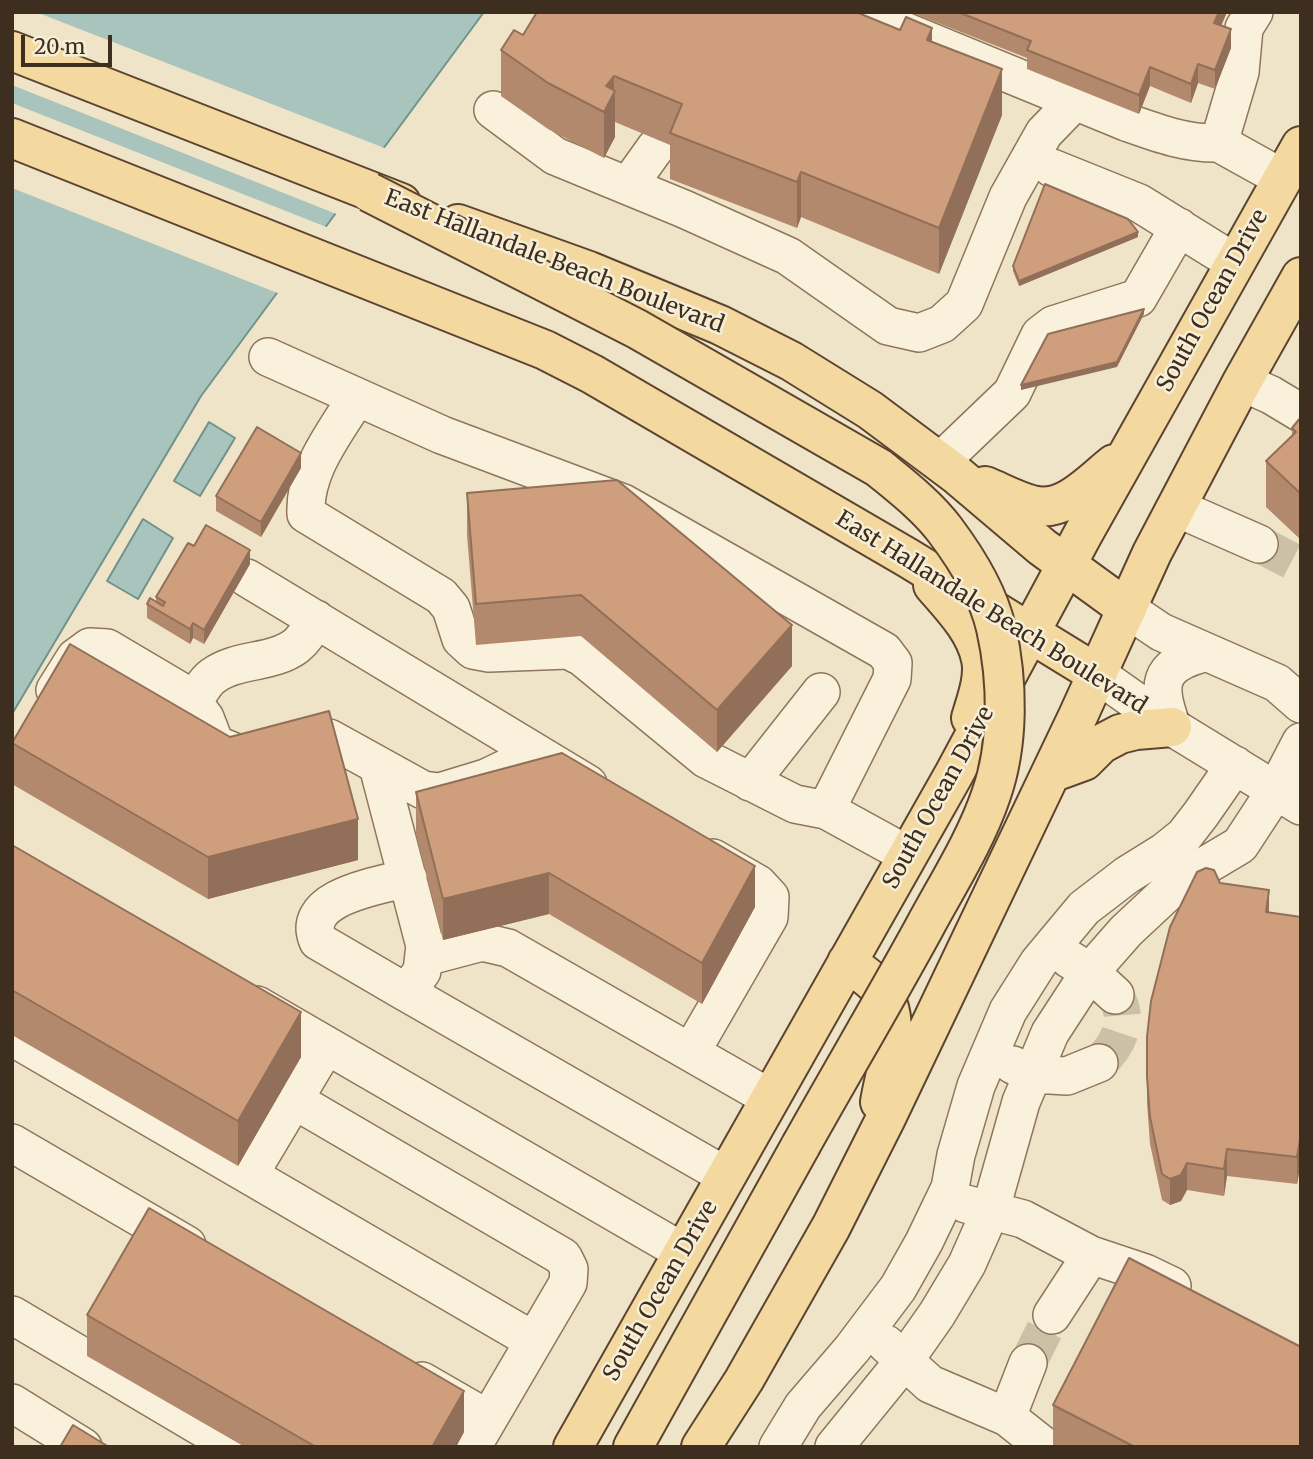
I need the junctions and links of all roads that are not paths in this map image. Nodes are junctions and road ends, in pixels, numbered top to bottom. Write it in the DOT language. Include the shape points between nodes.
graph roads {
  1 [pos="858,12"];
  2 [pos="1254,12"];
  3 [pos="1278,12"];
  4 [pos="12,51"];
  5 [pos="1240,72"];
  6 [pos="1075,101"];
  7 [pos="493,110"];
  8 [pos="12,138"];
  9 [pos="1219,143"];
  10 [pos="656,147"];
  11 [pos="1292,162"];
  12 [pos="1052,168"];
  13 [pos="628,186"];
  14 [pos="369,192"];
  15 [pos="1178,227"];
  16 [pos="1234,262"];
  17 [pos="1301,277"];
  18 [pos="268,357"];
  19 [pos="1242,382"];
  20 [pos="356,398"];
  21 [pos="1301,413"];
  22 [pos="1129,452"];
  23 [pos="948,468"];
  24 [pos="1177,508"];
  25 [pos="1259,544"];
  26 [pos="908,558"];
  27 [pos="1066,566"];
  28 [pos="247,578"];
  29 [pos="1127,608"];
  30 [pos="316,619"];
  31 [pos="1030,633"];
  32 [pos="1204,653"];
  33 [pos="1097,674"];
  34 [pos="821,692"];
  35 [pos="193,702"];
  36 [pos="1301,704"];
  37 [pos="39,715"];
  38 [pos="1172,727"];
  39 [pos="1301,743"];
  40 [pos="528,748"];
  41 [pos="1235,765"];
  42 [pos="378,766"];
  43 [pos="1051,773"];
  44 [pos="954,774"];
  45 [pos="750,782"];
  46 [pos="1288,798"];
  47 [pos="620,803"];
  48 [pos="826,810"];
  49 [pos="689,844"];
  50 [pos="908,855"];
  51 [pos="408,878"];
  52 [pos="1051,948"];
  53 [pos="425,957"];
  54 [pos="847,962"];
  55 [pos="1102,983"];
  56 [pos="230,990"];
  57 [pos="407,993"];
  58 [pos="12,1037"];
  59 [pos="326,1046"];
  60 [pos="691,1052"];
  61 [pos="989,1054"];
  62 [pos="1099,1063"];
  63 [pos="1033,1074"];
  64 [pos="770,1098"];
  65 [pos="293,1100"];
  66 [pos="12,1143"];
  67 [pos="871,1149"];
  68 [pos="249,1175"];
  69 [pos="726,1176"];
  70 [pos="945,1198"];
  71 [pos="990,1212"];
  72 [pos="683,1252"];
  73 [pos="1091,1255"];
  74 [pos="216,1262"];
  75 [pos="1204,1301"];
  76 [pos="12,1315"];
  77 [pos="1052,1315"];
  78 [pos="869,1328"];
  79 [pos="534,1341"];
  80 [pos="904,1361"];
  81 [pos="1028,1363"];
  82 [pos="393,1364"];
  83 [pos="12,1403"];
  84 [pos="1007,1417"];
  85 [pos="480,1433"];
  86 [pos="839,1443"];
  87 [pos="783,1445"];
  88 [pos="83,1447"];
  89 [pos="235,1447"];
  90 [pos="573,1447"];
  91 [pos="633,1447"];
  92 [pos="701,1447"];
  93 [pos="1045,1447"];
  1 -- 6 [label="street"];
  2 -- 5 [label="street" via="1244,28"];
  3 -- 5 [label="street"];
  4 -- 14 [label="main road, East Hallandale Beach Boulevard"];
  5 -- 9 [label="street"];
  6 -- 9 [label="street" via="1169,137"];
  6 -- 13 [label="street" via="1044,133 1008,197 964,304 942,324 919,333 888,326 788,256"];
  7 -- 13 [label="street" via="555,156"];
  8 -- 26 [label="main road, East Hallandale Beach Boulevard" via="545,350"];
  9 -- 11 [label="street"];
  10 -- 13 [label="street"];
  11 -- 16 [label="main road, South Ocean Drive"];
  12 -- 15 [label="street" via="1139,203"];
  14 -- 23 [label="main road, East Hallandale Beach Boulevard, bridge" via="589,271 720,325 791,360 870,410"];
  14 -- 91 [label="main road, bridge" via="637,329 879,468 944,529 977,579 996,627 1005,718 1002,757 975,834"];
  15 -- 16 [label="street"];
  15 -- 23 [label="street" via="1138,298 1053,325 1040,335 1012,393"];
  16 -- 22 [label="main road, South Ocean Drive"];
  17 -- 19 [label="main road"];
  18 -- 20 [label="street"];
  19 -- 21 [label="street"];
  19 -- 24 [label="main road"];
  20 -- 45 [label="street" via="313,470 306,514 441,596 451,608 461,639 473,650 568,650 706,759"];
  20 -- 48 [label="street" via="623,503 884,651 893,663 892,679"];
  22 -- 23 [label="main road" via="1053,507 1034,506"];
  22 -- 27 [label="main road, South Ocean Drive"];
  23 -- 27 [label="main road, East Hallandale Beach Boulevard"];
  24 -- 25 [label="street"];
  24 -- 29 [label="main road"];
  26 -- 31 [label="main road, East Hallandale Beach Boulevard"];
  26 -- 44 [label="main road" via="963,622 982,660 976,700"];
  27 -- 29 [label="main road, East Hallandale Beach Boulevard"];
  27 -- 31 [label="main road, South Ocean Drive"];
  28 -- 30 [label="street"];
  29 -- 32 [label="street, East Hallandale Beach Boulevard" via="1161,632"];
  29 -- 33 [label="main road"];
  30 -- 35 [label="street" via="295,647 224,669 210,677"];
  30 -- 40 [label="street"];
  31 -- 33 [label="main road, East Hallandale Beach Boulevard"];
  31 -- 44 [label="main road, South Ocean Drive"];
  32 -- 36 [label="street, East Hallandale Beach Boulevard" via="1277,684"];
  32 -- 38 [label="street" via="1175,665 1162,685"];
  33 -- 38 [label="street, East Hallandale Beach Boulevard"];
  33 -- 43 [label="main road"];
  34 -- 45 [label="street"];
  35 -- 37 [label="street" via="107,648 90,647 75,657"];
  35 -- 42 [label="street" via="215,744 244,756 329,738"];
  38 -- 41 [label="street, East Hallandale Beach Boulevard"];
  38 -- 43 [label="main road" via="1120,734 1084,761"];
  39 -- 46 [label="street"];
  40 -- 42 [label="street" via="509,767 440,792 423,790"];
  40 -- 47 [label="street"];
  41 -- 46 [label="street, East Hallandale Beach Boulevard"];
  41 -- 52 [label="street" via="1184,835 1084,908"];
  42 -- 51 [label="street"];
  43 -- 67 [label="main road"];
  44 -- 50 [label="main road, South Ocean Drive"];
  45 -- 48 [label="street" via="795,804"];
  46 -- 55 [label="street" via="1240,845 1172,888 1126,931"];
  48 -- 50 [label="street"];
  49 -- 60 [label="street" via="758,884 770,897 769,917"];
  50 -- 54 [label="main road, South Ocean Drive"];
  51 -- 53 [label="street"];
  51 -- 57 [label="street" via="343,897 319,912 313,930 318,941"];
  52 -- 55 [label="street"];
  52 -- 61 [label="street" via="1008,1011"];
  53 -- 57 [label="street" via="422,971"];
  53 -- 60 [label="street" via="482,942 508,948"];
  54 -- 64 [label="main road, South Ocean Drive"];
  54 -- 67 [label="main road" via="878,987 891,1012 892,1035"];
  55 -- 63 [label="street" via="1050,1033"];
  56 -- 59 [label="street"];
  57 -- 69 [label="street"];
  58 -- 68 [label="street"];
  59 -- 65 [label="street"];
  59 -- 72 [label="street"];
  60 -- 64 [label="street"];
  61 -- 63 [label="street"];
  61 -- 70 [label="street"];
  62 -- 63 [label="street" via="1067,1076"];
  63 -- 71 [label="street"];
  64 -- 69 [label="main road, South Ocean Drive"];
  65 -- 68 [label="street"];
  65 -- 79 [label="street" via="563,1257 569,1269 568,1283"];
  66 -- 74 [label="street"];
  67 -- 92 [label="main road" via="826,1237"];
  68 -- 79 [label="street"];
  69 -- 72 [label="main road, South Ocean Drive"];
  70 -- 71 [label="street"];
  70 -- 78 [label="street" via="925,1242"];
  71 -- 73 [label="street" via="1023,1219"];
  71 -- 80 [label="street" via="955,1284"];
  72 -- 90 [label="main road, South Ocean Drive"];
  73 -- 75 [label="street" via="1145,1273"];
  73 -- 77 [label="street"];
  76 -- 89 [label="street"];
  78 -- 80 [label="street"];
  78 -- 87 [label="street" via="803,1406"];
  79 -- 85 [label="street"];
  80 -- 84 [label="street" via="930,1384"];
  80 -- 86 [label="street"];
  81 -- 84 [label="street"];
  82 -- 85 [label="street"];
  83 -- 88 [label="street"];
  84 -- 93 [label="street"];
}
